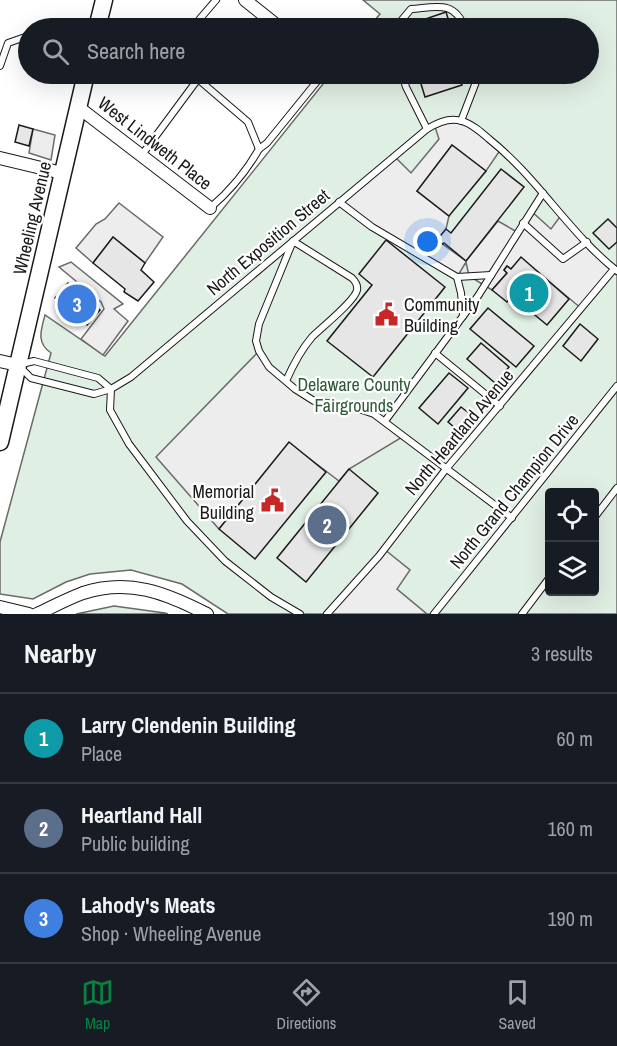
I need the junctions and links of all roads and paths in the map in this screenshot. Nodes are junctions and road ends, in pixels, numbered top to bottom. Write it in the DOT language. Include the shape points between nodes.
graph roads {
  1 [pos="104,0"];
  2 [pos="216,0"];
  3 [pos="245,0"];
  4 [pos="417,0"];
  5 [pos="411,9"];
  6 [pos="100,18"];
  7 [pos="201,18"];
  8 [pos="268,18"];
  9 [pos="403,18"];
  10 [pos="461,18"];
  11 [pos="18,40"];
  12 [pos="0,60"];
  13 [pos="84,84"];
  14 [pos="194,84"];
  15 [pos="204,84"];
  16 [pos="315,84"];
  17 [pos="405,84"];
  18 [pos="475,84"];
  19 [pos="78,107"];
  20 [pos="461,121"];
  21 [pos="428,129"];
  22 [pos="259,149"];
  23 [pos="141,156"];
  24 [pos="0,158"];
  25 [pos="62,173"];
  26 [pos="543,193"];
  27 [pos="339,202"];
  28 [pos="210,208"];
  29 [pos="524,223"];
  30 [pos="293,241"];
  31 [pos="587,242"];
  32 [pos="616,270"];
  33 [pos="491,275"];
  34 [pos="457,277"];
  35 [pos="463,316"];
  36 [pos="435,353"];
  37 [pos="0,361"];
  38 [pos="18,366"];
  39 [pos="286,381"];
  40 [pos="617,386"];
  41 [pos="111,389"];
  42 [pos="500,406"];
  43 [pos="385,421"];
  44 [pos="0,441"];
  45 [pos="446,469"];
  46 [pos="617,488"];
  47 [pos="599,511"];
  48 [pos="512,518"];
  49 [pos="545,583"];
  50 [pos="0,607"];
  51 [pos="29,614"];
  52 [pos="37,614"];
  53 [pos="206,614"];
  54 [pos="300,614"];
  55 [pos="327,614"];
  56 [pos="434,614"];
  57 [pos="522,614"];
  1 -- 6 [label="main road"];
  2 -- 7 [label="lane"];
  3 -- 8 [label="street"];
  4 -- 5 [label="lane"];
  5 -- 9 [label="lane"];
  5 -- 10 [label="lane" via="443,7"];
  11 -- 12 [label="lane" via="8,44"];
  13 -- 19 [label="main road, Wheeling Avenue"];
  14 -- 23 [label="lane"];
  15 -- 22 [label="lane" via="248,122"];
  16 -- 22 [label="lane"];
  17 -- 21 [label="lane"];
  18 -- 20 [label="lane"];
  19 -- 23 [label="street, West Lindweth Place"];
  19 -- 25 [label="main road, Wheeling Avenue"];
  20 -- 21 [label="lane, North Exposition Street" via="446,120"];
  20 -- 26 [label="lane" via="496,144"];
  21 -- 27 [label="lane, North Exposition Street"];
  22 -- 28 [label="lane" via="226,195"];
  23 -- 28 [label="street, West Lindweth Place"];
  24 -- 25 [label="street"];
  25 -- 38 [label="main road, Wheeling Avenue"];
  26 -- 29 [label="lane"];
  26 -- 31 [label="lane"];
  27 -- 30 [label="lane, North Exposition Street"];
  27 -- 34 [label="lane" via="372,227"];
  29 -- 31 [label="lane" via="563,259"];
  29 -- 33 [label="lane"];
  30 -- 39 [label="lane" via="259,324 256,341 269,367"];
  30 -- 39 [label="lane" via="352,278 357,290 312,338"];
  30 -- 41 [label="lane, North Exposition Street" via="131,377"];
  31 -- 32 [label="lane"];
  32 -- 42 [label="lane, North Heartland Avenue"];
  33 -- 34 [label="lane"];
  33 -- 35 [label="lane"];
  34 -- 35 [label="lane"];
  35 -- 36 [label="lane"];
  36 -- 42 [label="lane"];
  36 -- 43 [label="lane"];
  37 -- 38 [label="street"];
  38 -- 41 [label="lane" via="34,361 98,378"];
  38 -- 41 [label="lane" via="30,378 94,394"];
  38 -- 44 [label="main road, Wheeling Avenue"];
  39 -- 43 [label="lane" via="314,401 356,408"];
  40 -- 48 [label="lane, North Grand Champion Drive"];
  41 -- 54 [label="lane" via="110,410 129,444 187,521 225,561"];
  42 -- 45 [label="lane, North Heartland Avenue"];
  43 -- 45 [label="lane"];
  45 -- 48 [label="lane"];
  45 -- 55 [label="lane, North Heartland Avenue" via="379,556"];
  46 -- 47 [label="lane"];
  48 -- 56 [label="lane, North Grand Champion Drive"];
  49 -- 57 [label="lane"];
  50 -- 51 [label="street"];
  52 -- 53 [label="street" via="84,593 132,587 163,593"];
}
